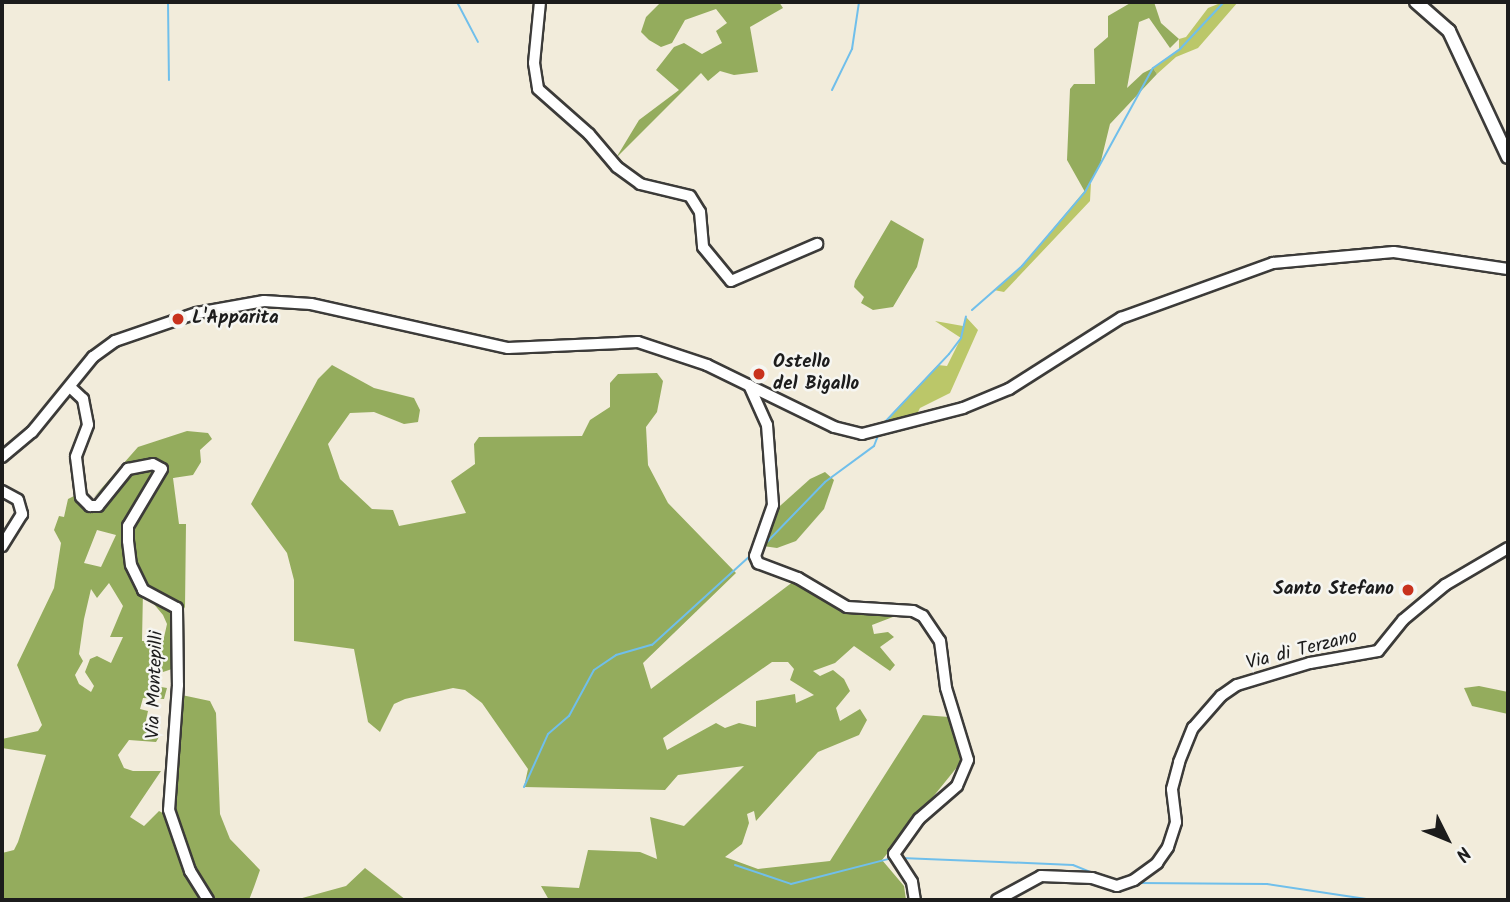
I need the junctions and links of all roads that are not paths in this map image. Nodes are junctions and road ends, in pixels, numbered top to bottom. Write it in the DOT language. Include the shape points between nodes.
graph roads {
  1 [pos="540,2"];
  2 [pos="1416,2"];
  3 [pos="1508,157"];
  4 [pos="817,244"];
  5 [pos="1508,269"];
  6 [pos="748,383"];
  7 [pos="71,387"];
  8 [pos="2,457"];
  9 [pos="2,491"];
  10 [pos="2,546"];
  11 [pos="1508,548"];
  12 [pos="208,900"];
  13 [pos="915,900"];
  14 [pos="997,900"];
  1 -- 4 [label="street" via="534,62 538,89 640,184 690,196 700,212 703,247 732,281"];
  2 -- 3 [label="main road" via="1448,32"];
  5 -- 6 [label="street" via="1394,252 1273,263 1121,318 1009,388 963,408 875,433 834,427"];
  6 -- 7 [label="street" via="638,342 508,348 281,299 197,313 116,341 93,357"];
  6 -- 13 [label="street" via="767,425 774,505 755,555 758,563 798,578 847,607 913,611 923,616 940,641 946,688 968,760 957,786 919,818 894,854 912,882"];
  7 -- 8 [label="street" via="33,432"];
  7 -- 12 [label="street, Via Montepilli" via="83,399 88,425 76,457 80,497 90,506 98,506 128,469 153,464 162,469 128,526 128,541 131,565 143,590 177,608 178,685 169,810 190,871"];
  9 -- 10 [label="street" via="18,500 22,514"];
  11 -- 14 [label="street, Via di Terzano" via="1445,585 1403,620 1378,651 1311,663 1237,685 1221,696 1193,727 1179,762 1172,789 1176,822 1168,848 1134,880 1117,886 1092,878 1041,876"];
}
